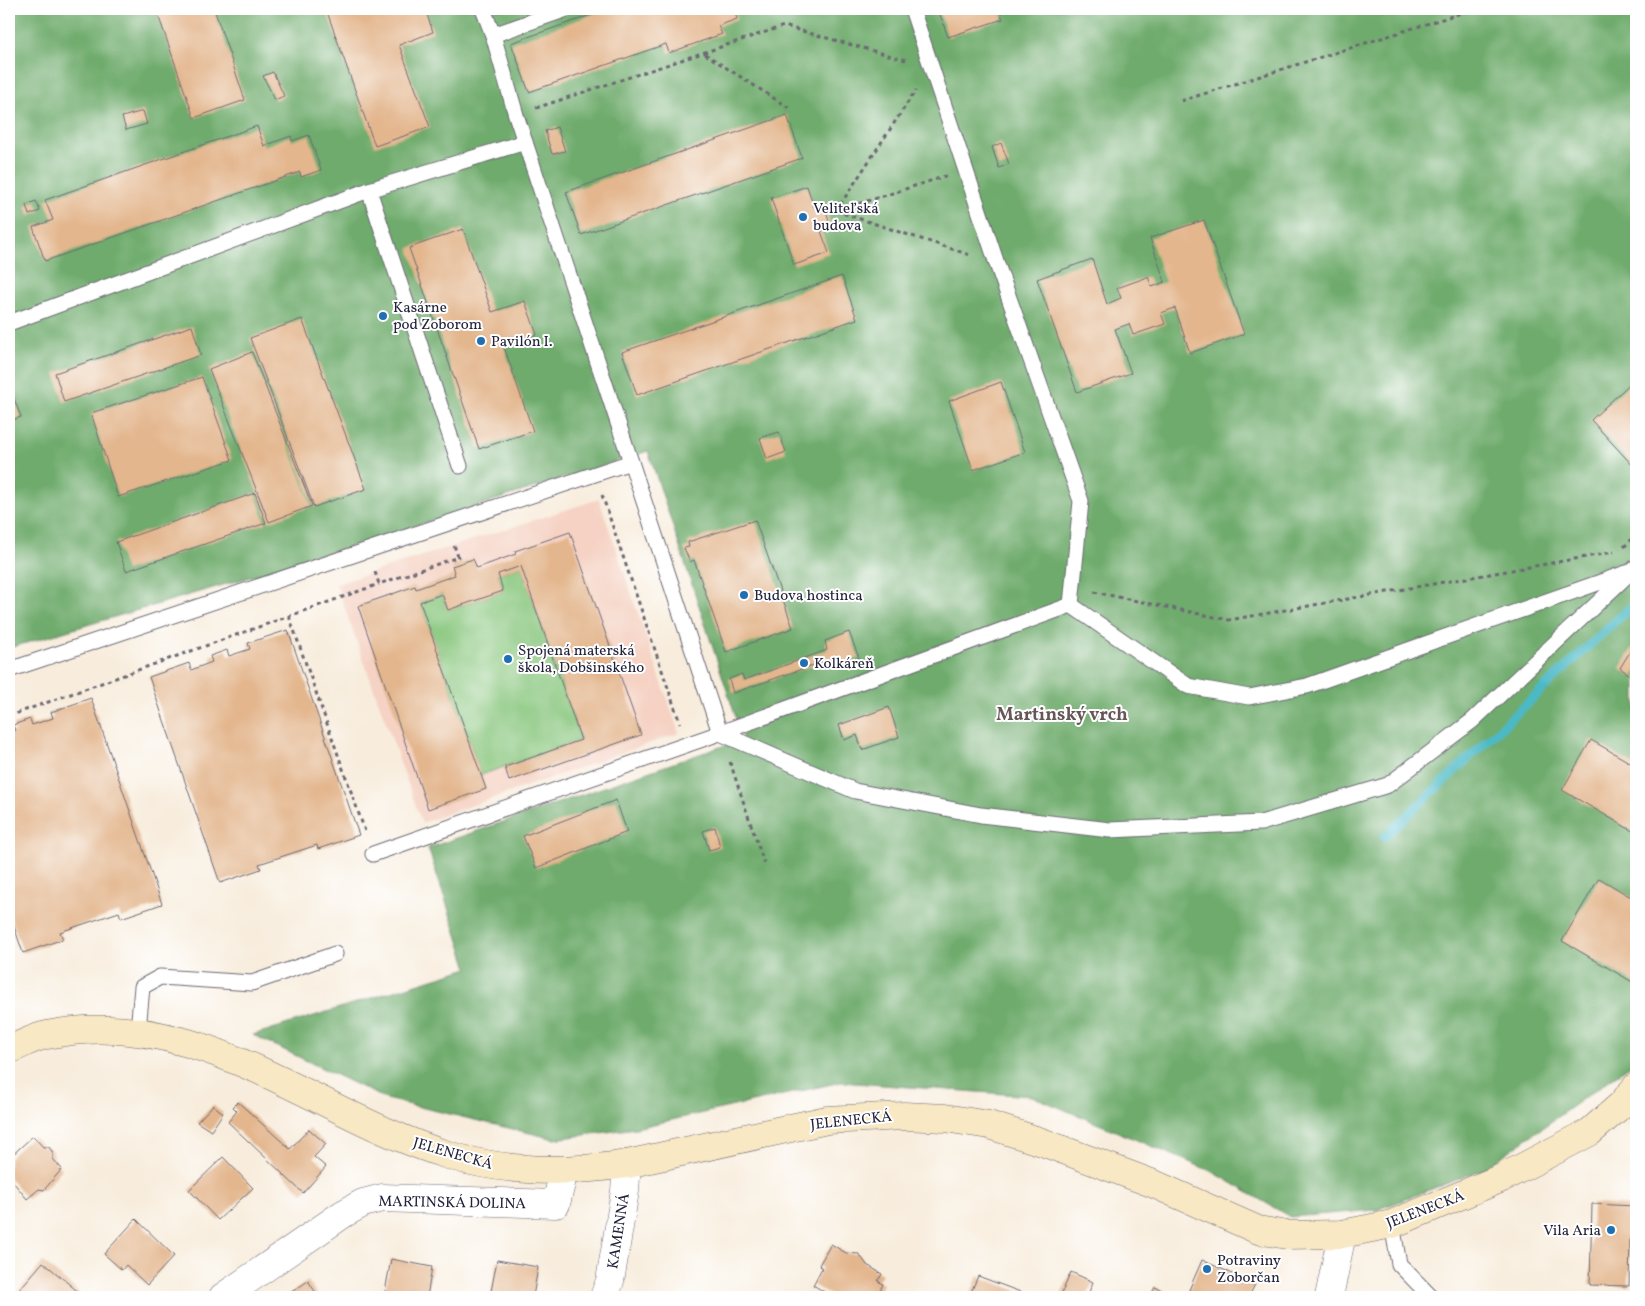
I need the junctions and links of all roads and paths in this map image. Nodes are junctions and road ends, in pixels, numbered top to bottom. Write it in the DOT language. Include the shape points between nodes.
graph roads {
  1 [pos="483,9"];
  2 [pos="567,9"];
  3 [pos="912,9"];
  4 [pos="1474,9"];
  5 [pos="493,35"];
  6 [pos="705,53"];
  7 [pos="931,67"];
  8 [pos="1181,101"];
  9 [pos="788,108"];
  10 [pos="516,115"];
  11 [pos="525,142"];
  12 [pos="966,170"];
  13 [pos="369,190"];
  14 [pos="836,210"];
  15 [pos="998,264"];
  16 [pos="9,323"];
  17 [pos="631,462"];
  18 [pos="460,466"];
  19 [pos="592,497"];
  20 [pos="1636,535"];
  21 [pos="453,543"];
  22 [pos="368,550"];
  23 [pos="1634,569"];
  24 [pos="379,584"];
  25 [pos="1073,587"];
  26 [pos="1071,606"];
  27 [pos="289,616"];
  28 [pos="9,670"];
  29 [pos="9,716"];
  30 [pos="715,718"];
  31 [pos="720,733"];
  32 [pos="373,854"];
  33 [pos="764,863"];
  34 [pos="335,954"];
  35 [pos="138,1030"];
  36 [pos="9,1050"];
  37 [pos="1636,1087"];
  38 [pos="627,1164"];
  39 [pos="564,1171"];
  40 [pos="1392,1224"];
  41 [pos="1342,1234"];
  42 [pos="223,1297"];
  43 [pos="604,1297"];
  44 [pos="1329,1297"];
  45 [pos="1431,1297"];
  1 -- 5 [label="lane"];
  2 -- 5 [label="lane"];
  3 -- 7 [label="lane"];
  4 -- 8 [label="path"];
  5 -- 10 [label="lane"];
  6 -- 7 [label="path" via="784,26"];
  6 -- 9 [label="path"];
  6 -- 10 [label="path"];
  7 -- 12 [label="lane"];
  7 -- 14 [label="path"];
  10 -- 11 [label="lane"];
  11 -- 13 [label="lane"];
  11 -- 17 [label="lane"];
  12 -- 14 [label="path"];
  12 -- 15 [label="lane"];
  13 -- 16 [label="lane"];
  13 -- 18 [label="lane"];
  14 -- 15 [label="path"];
  15 -- 25 [label="lane" via="1081,501"];
  17 -- 22 [label="lane"];
  17 -- 30 [label="lane"];
  19 -- 30 [label="path" via="602,494 682,731"];
  20 -- 25 [label="path" via="1620,551 1229,620"];
  21 -- 24 [label="path" via="458,557"];
  22 -- 24 [label="path"];
  22 -- 28 [label="lane"];
  23 -- 26 [label="lane" via="1307,686 1249,697 1188,686"];
  23 -- 31 [label="lane" via="1472,721 1388,785 1261,823 1110,830 981,815 854,790"];
  24 -- 27 [label="path"];
  25 -- 26 [label="lane"];
  26 -- 31 [label="lane"];
  27 -- 29 [label="path"];
  27 -- 32 [label="path"];
  30 -- 31 [label="lane"];
  31 -- 32 [label="lane"];
  31 -- 33 [label="path"];
  34 -- 35 [label="lane" via="252,983 160,977 142,987"];
  35 -- 36 [label="street, JELENECKÁ" via="94,1028 45,1035"];
  35 -- 39 [label="street, JELENECKÁ" via="229,1057 368,1123 448,1155 489,1165"];
  37 -- 40 [label="street, JELENECKÁ" via="1621,1106 1590,1132 1502,1178"];
  38 -- 39 [label="street, JELENECKÁ"];
  38 -- 41 [label="street, JELENECKÁ" via="827,1120 904,1116 945,1118 989,1125 1042,1142 1154,1184 1258,1230 1287,1235"];
  38 -- 43 [label="street, KAMENNÁ" via="610,1281"];
  39 -- 42 [label="street, MARTINSKÁ DOLINA" via="556,1204 382,1198 363,1203"];
  40 -- 41 [label="street, JELENECKÁ"];
  40 -- 45 [label="lane" via="1399,1264"];
  41 -- 44 [label="street"];
}
